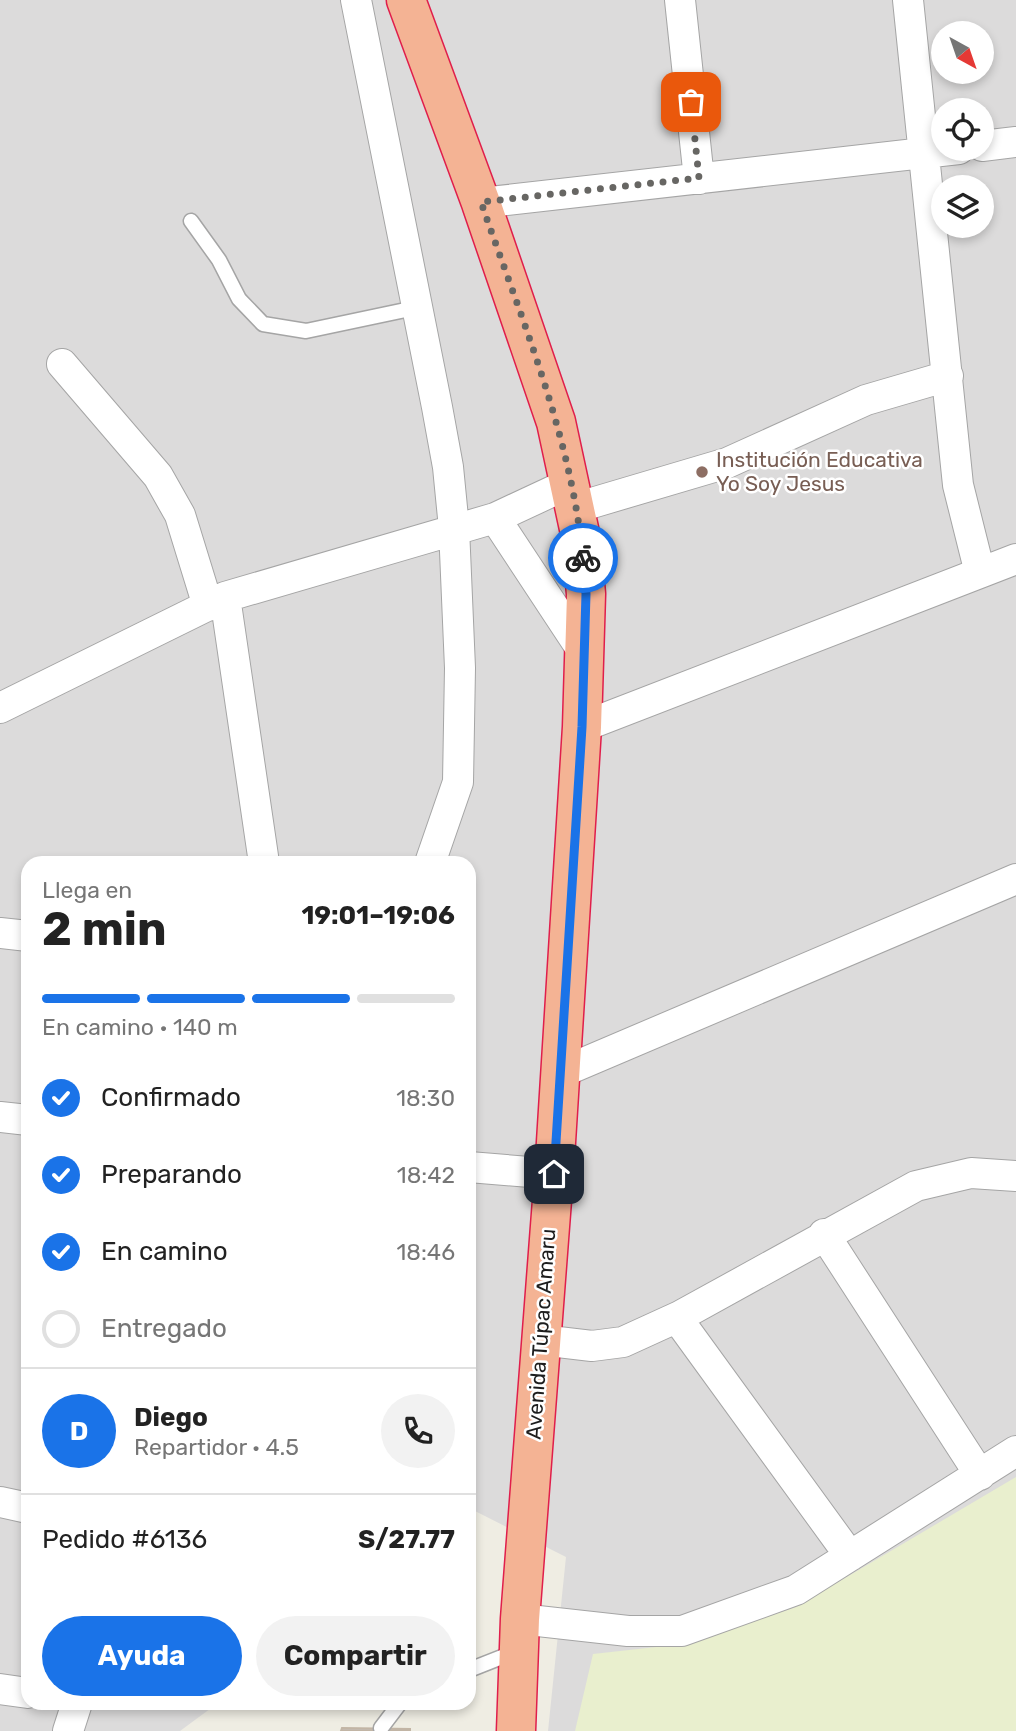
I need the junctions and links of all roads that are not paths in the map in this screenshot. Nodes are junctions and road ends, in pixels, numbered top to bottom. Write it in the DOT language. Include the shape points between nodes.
graph roads {
  1 [pos="356,0"];
  2 [pos="406,0"];
  3 [pos="680,0"];
  4 [pos="908,0"];
  5 [pos="1016,142"];
  6 [pos="994,145"];
  7 [pos="926,152"];
  8 [pos="931,152"];
  9 [pos="699,178"];
  10 [pos="481,202"];
  11 [pos="191,221"];
  12 [pos="415,308"];
  13 [pos="62,363"];
  14 [pos="948,376"];
  15 [pos="573,495"];
  16 [pos="495,518"];
  17 [pos="454,528"];
  18 [pos="1016,559"];
  19 [pos="980,573"];
  20 [pos="216,601"];
  21 [pos="584,653"];
  22 [pos="0,708"];
  23 [pos="582,727"];
  24 [pos="263,856"];
  25 [pos="432,856"];
  26 [pos="1016,879"];
  27 [pos="0,933"];
  28 [pos="21,935"];
  29 [pos="560,1073"];
  30 [pos="0,1116"];
  31 [pos="21,1119"];
  32 [pos="476,1168"];
  33 [pos="554,1174"];
  34 [pos="1016,1176"];
  35 [pos="824,1234"];
  36 [pos="677,1318"];
  37 [pos="541,1340"];
  38 [pos="1016,1451"];
  39 [pos="980,1475"];
  40 [pos="0,1502"];
  41 [pos="21,1506"];
  42 [pos="850,1556"];
  43 [pos="519,1635"];
  44 [pos="476,1665"];
  45 [pos="0,1689"];
  46 [pos="21,1692"];
  47 [pos="75,1710"];
  48 [pos="395,1710"];
  49 [pos="381,1728"];
  50 [pos="68,1731"];
  51 [pos="516,1731"];
  1 -- 12 [label="street"];
  2 -- 10 [label="highway, Avenida Túpac Amaru"];
  3 -- 9 [label="street"];
  4 -- 7 [label="street"];
  5 -- 6 [label="street"];
  7 -- 8 [label="street"];
  7 -- 9 [label="street"];
  7 -- 14 [label="street"];
  9 -- 10 [label="street"];
  10 -- 15 [label="highway, Avenida Túpac Amaru" via="552,410"];
  11 -- 12 [label="lane" via="239,299 263,324 306,331"];
  12 -- 17 [label="street" via="448,467"];
  13 -- 20 [label="street" via="158,476 180,515"];
  14 -- 15 [label="street" via="866,400 727,463"];
  14 -- 19 [label="street" via="958,485"];
  15 -- 16 [label="street"];
  15 -- 21 [label="highway, Avenida Túpac Amaru" via="586,594"];
  16 -- 17 [label="street"];
  16 -- 21 [label="street"];
  17 -- 20 [label="street"];
  17 -- 25 [label="street" via="460,668 458,782"];
  18 -- 19 [label="street"];
  19 -- 23 [label="street"];
  20 -- 22 [label="street"];
  20 -- 24 [label="street"];
  21 -- 23 [label="highway, Avenida Túpac Amaru"];
  23 -- 29 [label="highway, Avenida Túpac Amaru"];
  26 -- 29 [label="street"];
  27 -- 28 [label="street"];
  29 -- 33 [label="highway, Avenida Túpac Amaru"];
  30 -- 31 [label="street"];
  32 -- 33 [label="street"];
  33 -- 37 [label="highway, Avenida Túpac Amaru"];
  34 -- 35 [label="street" via="971,1173 916,1186"];
  35 -- 36 [label="street"];
  35 -- 39 [label="street"];
  36 -- 37 [label="street" via="623,1342 592,1346"];
  36 -- 42 [label="street"];
  37 -- 43 [label="highway, Avenida Túpac Amaru"];
  38 -- 39 [label="street"];
  39 -- 42 [label="street"];
  40 -- 41 [label="street"];
  42 -- 43 [label="street" via="796,1590 682,1632"];
  43 -- 44 [label="lane"];
  43 -- 51 [label="highway, Avenida Túpac Amaru"];
  45 -- 46 [label="street"];
  47 -- 50 [label="street"];
  48 -- 49 [label="lane"];
}
